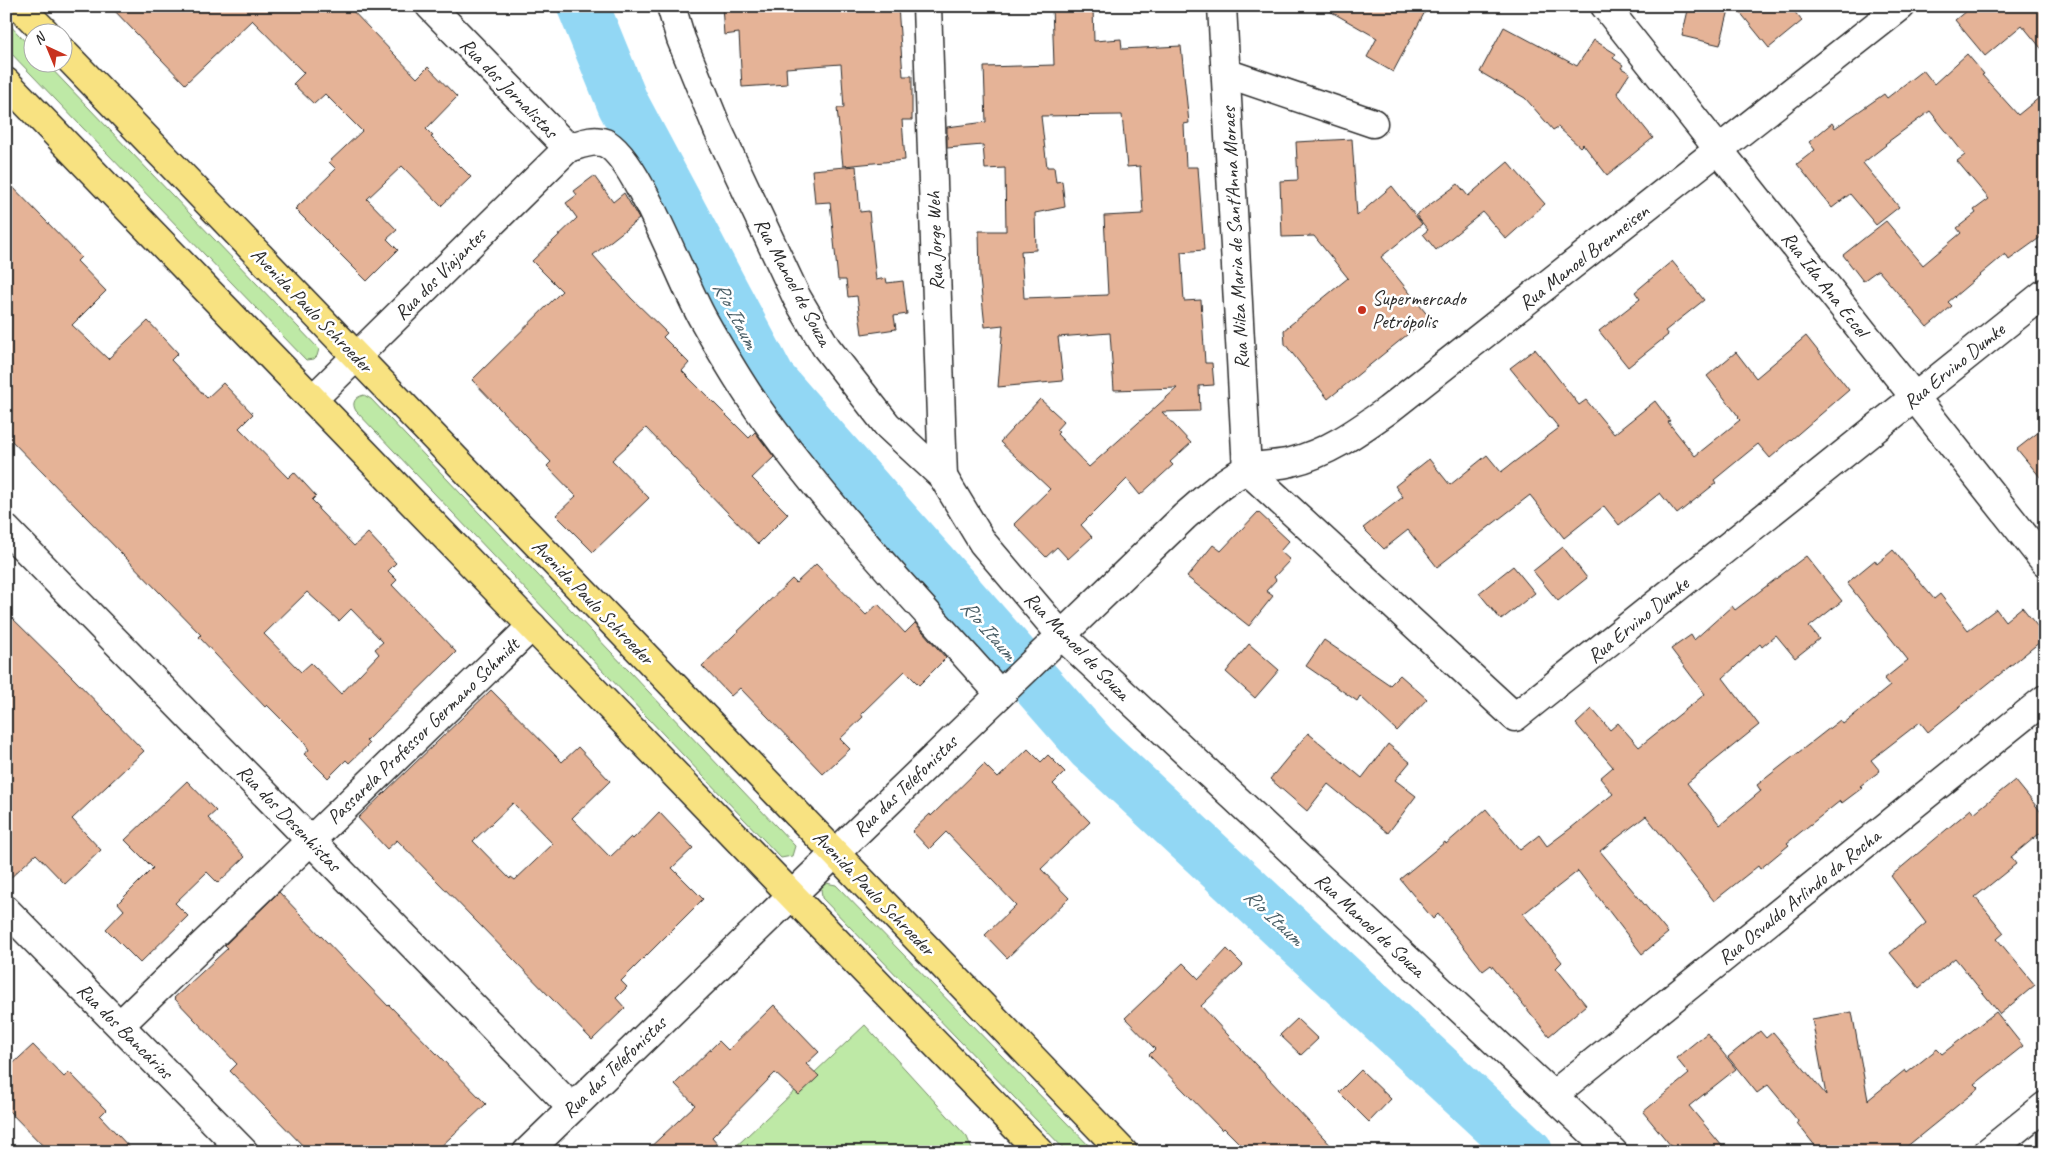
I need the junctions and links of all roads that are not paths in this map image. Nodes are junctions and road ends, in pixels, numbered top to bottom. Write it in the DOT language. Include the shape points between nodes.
graph roads {
  1 [pos="19,6"];
  2 [pos="430,6"];
  3 [pos="671,6"];
  4 [pos="927,6"];
  5 [pos="1222,6"];
  6 [pos="1605,6"];
  7 [pos="1901,6"];
  8 [pos="34,22"];
  9 [pos="72,61"];
  10 [pos="1226,73"];
  11 [pos="6,82"];
  12 [pos="1373,123"];
  13 [pos="568,148"];
  14 [pos="1720,150"];
  15 [pos="2045,293"];
  16 [pos="356,356"];
  17 [pos="1915,397"];
  18 [pos="313,399"];
  19 [pos="1247,470"];
  20 [pos="943,477"];
  21 [pos="6,529"];
  22 [pos="2045,562"];
  23 [pos="532,626"];
  24 [pos="1061,636"];
  25 [pos="1006,688"];
  26 [pos="2045,699"];
  27 [pos="310,840"];
  28 [pos="836,853"];
  29 [pos="792,895"];
  30 [pos="6,910"];
  31 [pos="120,1025"];
  32 [pos="1553,1095"];
  33 [pos="2045,1106"];
  34 [pos="572,1108"];
  35 [pos="244,1152"];
  36 [pos="527,1152"];
  37 [pos="1040,1152"];
  38 [pos="1123,1152"];
  39 [pos="1613,1152"];
  40 [pos="1988,1152"];
  1 -- 8 [label="main road"];
  2 -- 13 [label="street, Rua dos Jornalistas"];
  3 -- 20 [label="street, Rua Manoel de Souza" via="718,130 797,298 826,347 886,425"];
  4 -- 20 [label="street, Rua Jorge Weh"];
  5 -- 10 [label="street, Rua Nilza Maria de Sant'Anna Moraes"];
  6 -- 14 [label="street, Rua Ida Ana Eccel"];
  7 -- 14 [label="street, Rua Manoel Brenneisen"];
  9 -- 16 [label="main road, Avenida Paulo Schroeder"];
  10 -- 12 [label="street"];
  10 -- 19 [label="street, Rua Nilza Maria de Sant'Anna Moraes"];
  11 -- 18 [label="main road"];
  13 -- 16 [label="street, Rua dos Viajantes"];
  13 -- 25 [label="street" via="588,142 604,143 626,162 702,318 764,418 840,513"];
  14 -- 17 [label="street, Rua Ida Ana Eccel"];
  14 -- 19 [label="street, Rua Manoel Brenneisen" via="1348,438 1316,455"];
  15 -- 17 [label="street, Rua Ervino Dumke"];
  16 -- 18 [label="street, Rua dos Viajantes"];
  16 -- 28 [label="main road, Avenida Paulo Schroeder"];
  17 -- 19 [label="street, Rua Ervino Dumke" via="1515,718"];
  17 -- 22 [label="street, Rua Ida Ana Eccel"];
  18 -- 23 [label="main road"];
  19 -- 24 [label="street, Rua das Telefonistas" via="1218,488 1185,516"];
  20 -- 24 [label="street, Rua Manoel de Souza" via="984,543"];
  21 -- 27 [label="street, Rua dos Desenhistas"];
  23 -- 27 [label="street, Passarela Professor Germano Schmidt"];
  23 -- 29 [label="main road"];
  24 -- 25 [label="street, Rua das Telefonistas"];
  24 -- 32 [label="street, Rua Manoel de Souza"];
  25 -- 28 [label="street, Rua das Telefonistas"];
  26 -- 32 [label="street, Rua Osvaldo Arlindo da Rocha"];
  27 -- 31 [label="street, Passarela Professor Germano Schmidt"];
  27 -- 34 [label="street, Rua dos Desenhistas"];
  28 -- 29 [label="street, Rua das Telefonistas"];
  28 -- 38 [label="main road, Avenida Paulo Schroeder"];
  29 -- 34 [label="street, Rua das Telefonistas"];
  29 -- 37 [label="main road"];
  30 -- 31 [label="street, Rua dos Bancários"];
  31 -- 35 [label="street, Rua dos Bancários"];
  32 -- 39 [label="street, Rua Manoel de Souza"];
  33 -- 40 [label="street"];
  34 -- 36 [label="street, Rua das Telefonistas"];
}
